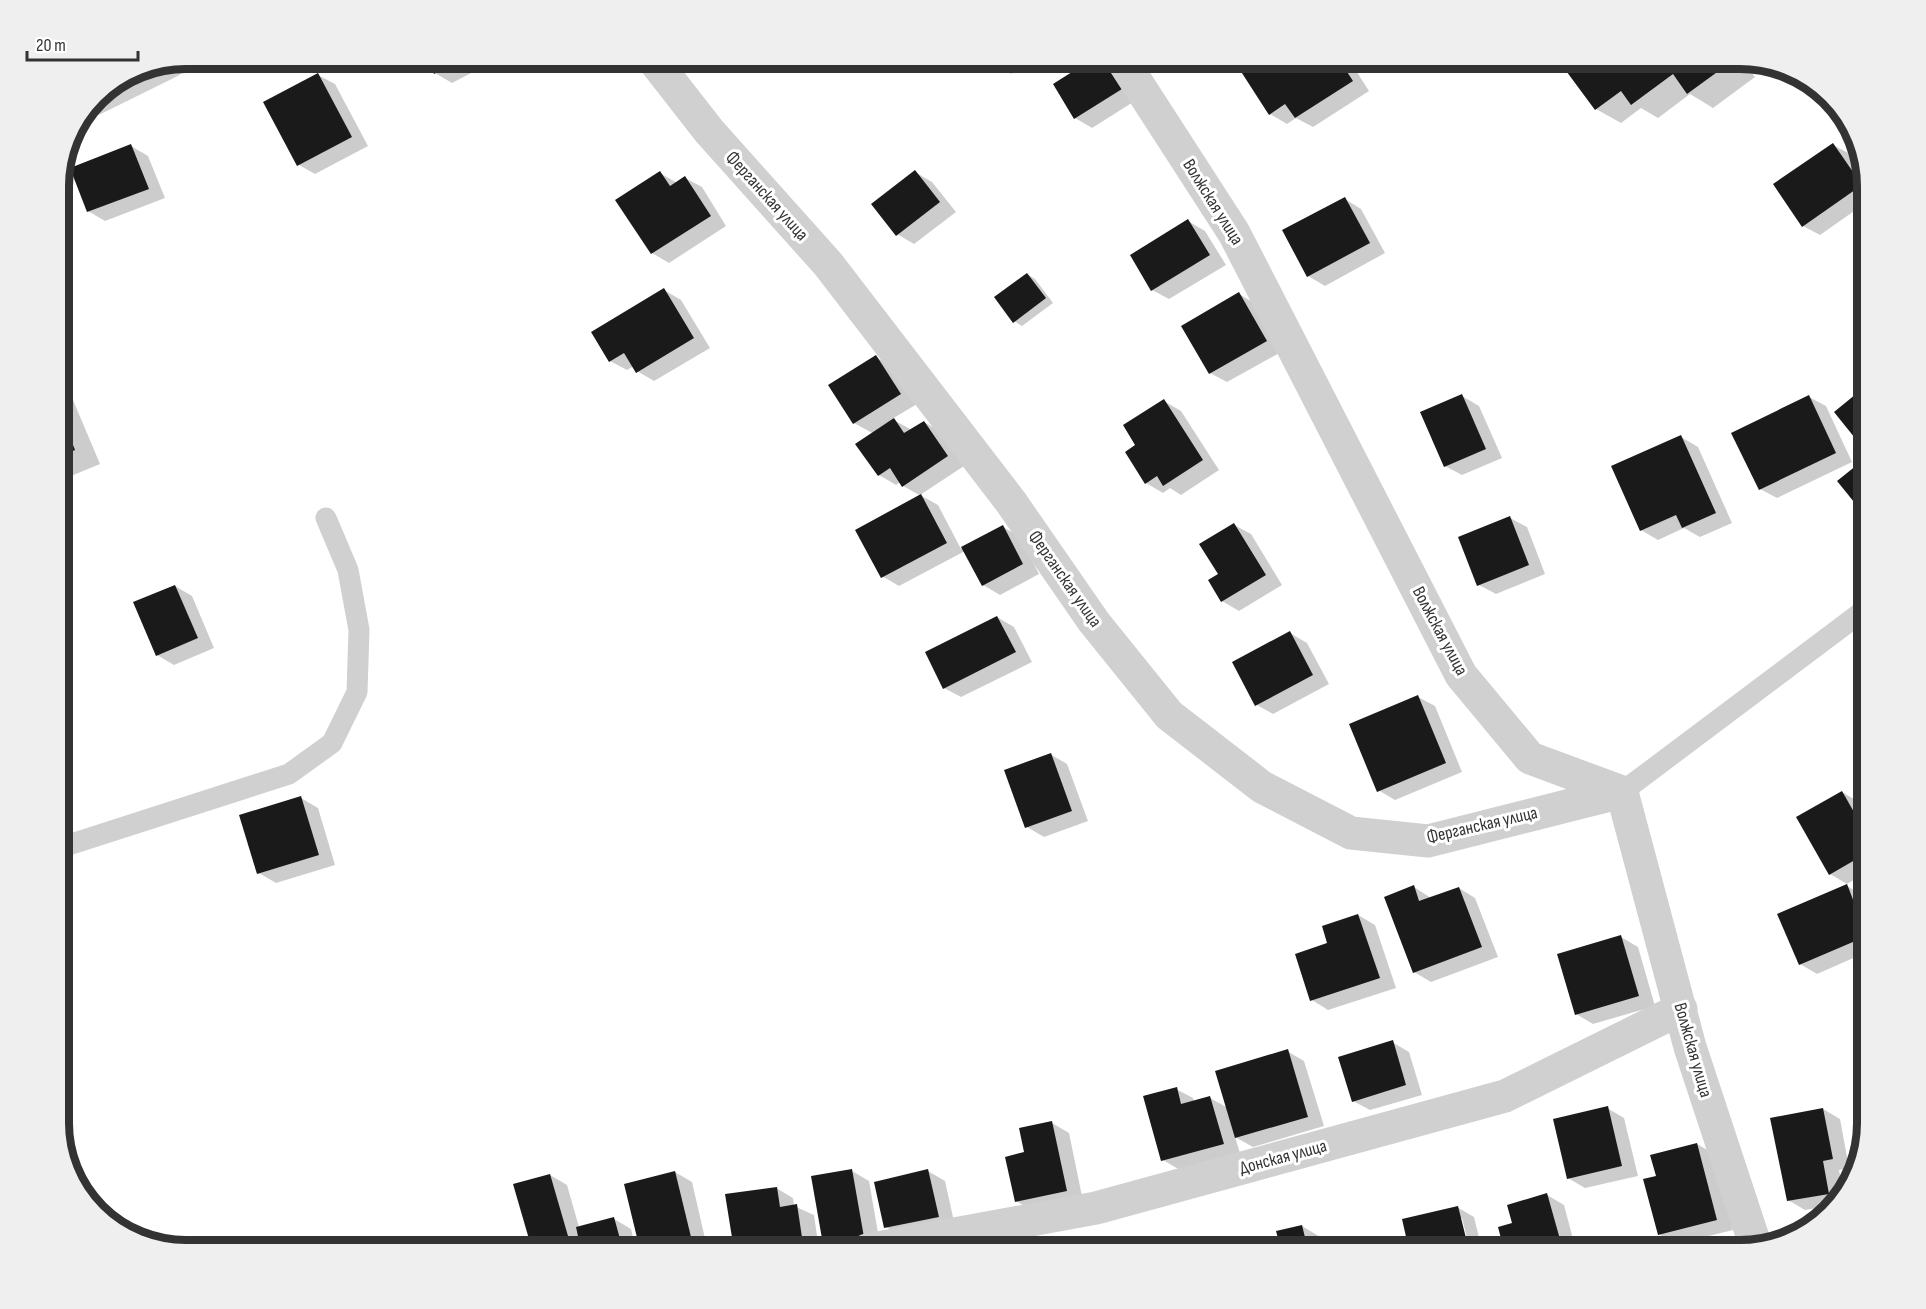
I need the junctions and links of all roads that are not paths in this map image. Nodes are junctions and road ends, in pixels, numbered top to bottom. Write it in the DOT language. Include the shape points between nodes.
graph roads {
  1 [pos="661,69"];
  2 [pos="1128,69"];
  3 [pos="326,518"];
  4 [pos="1857,616"];
  5 [pos="1622,792"];
  6 [pos="69,845"];
  7 [pos="1681,1009"];
  8 [pos="1753,1239"];
  9 [pos="926,1240"];
  1 -- 5 [label="street, Ферганская улица" via="709,131 828,264 1011,502 1094,622 1169,715 1262,787 1351,833 1428,841"];
  2 -- 5 [label="street, Волжская улица" via="1234,233 1461,675 1530,758"];
  3 -- 6 [label="lane" via="348,570 359,630 357,692 332,743 289,774"];
  4 -- 5 [label="lane"];
  5 -- 7 [label="street, Волжская улица"];
  7 -- 8 [label="street, Волжская улица"];
  7 -- 9 [label="street, Донская улица" via="1505,1096 1096,1208"];
}
